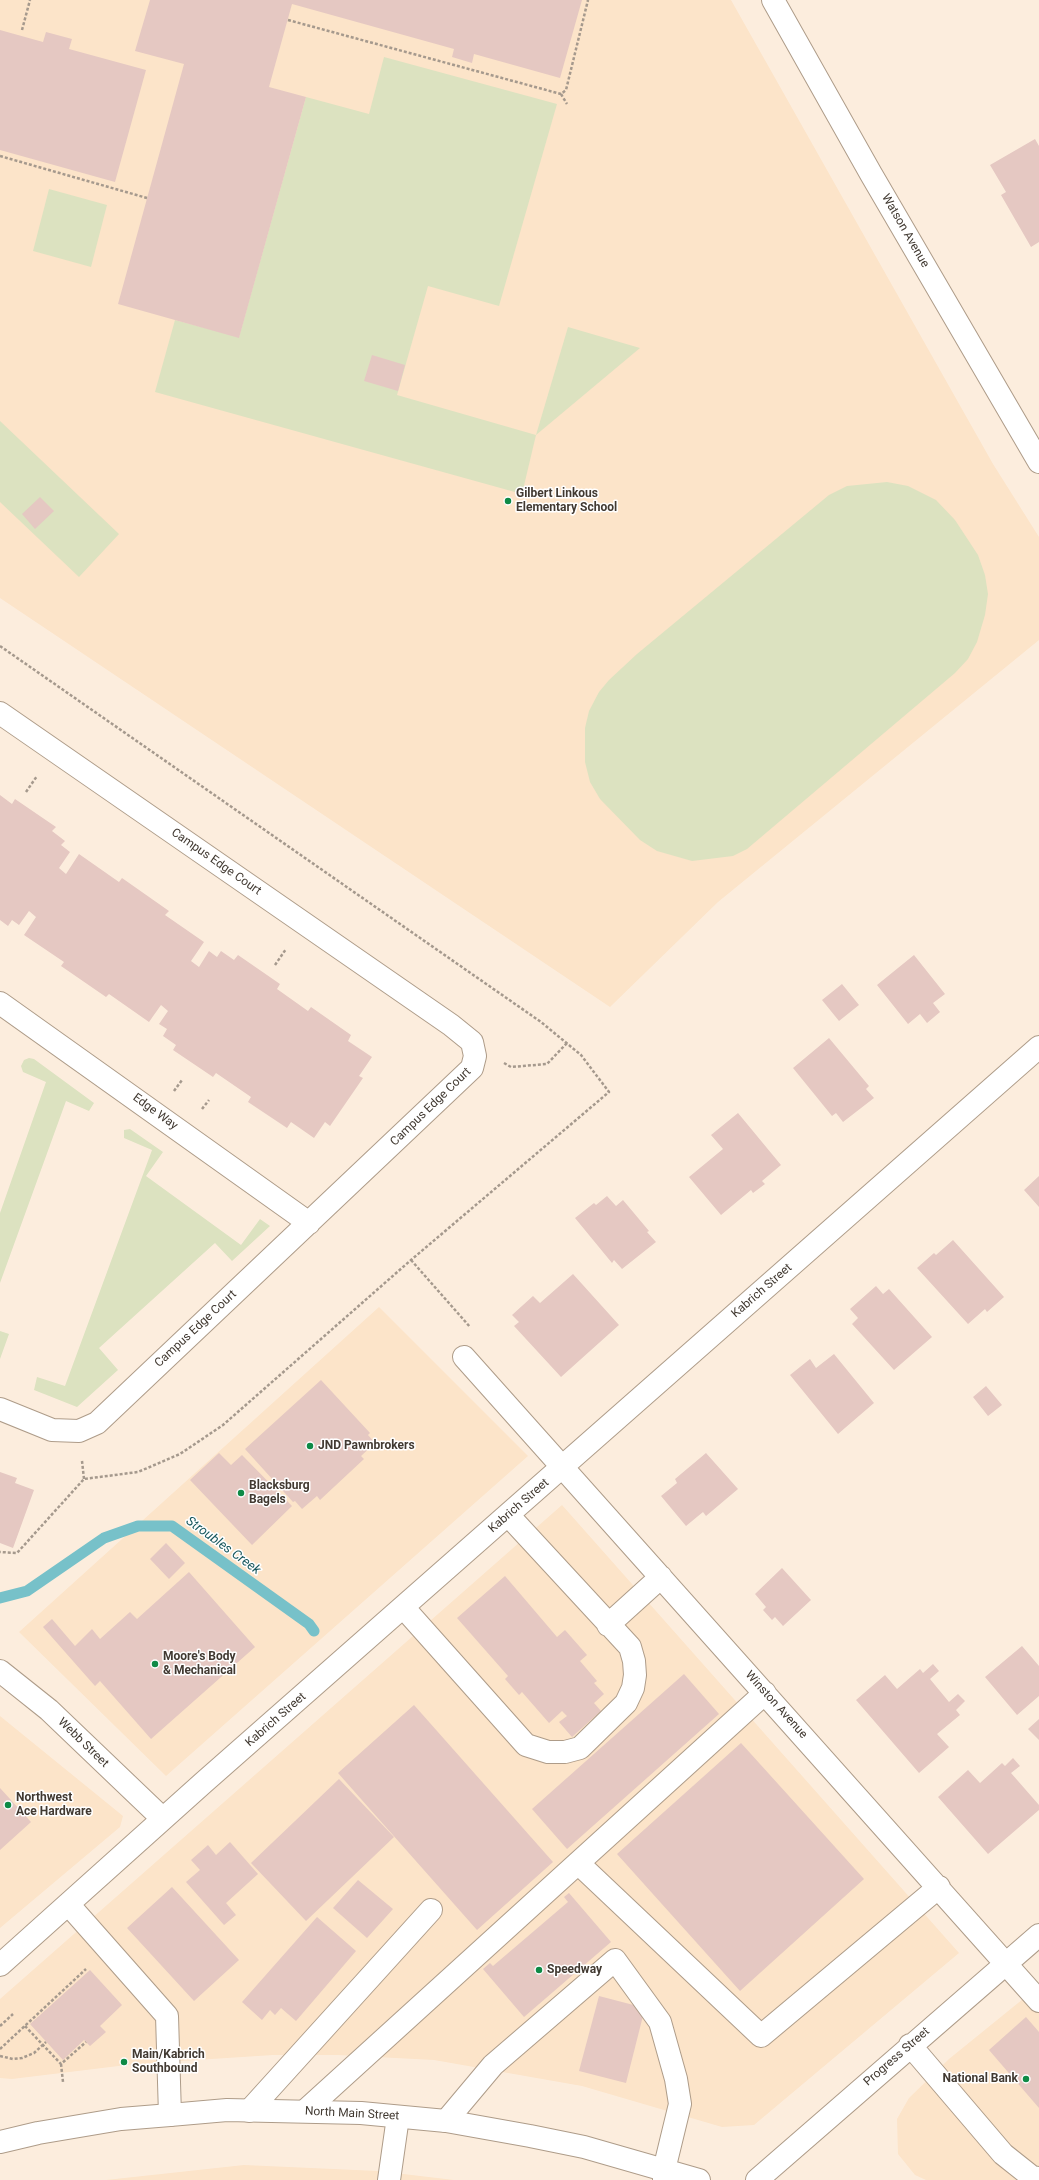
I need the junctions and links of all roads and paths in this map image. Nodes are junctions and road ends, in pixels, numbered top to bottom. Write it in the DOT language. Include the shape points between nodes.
graph roads {
  1 [pos="30,0"];
  2 [pos="588,0"];
  3 [pos="776,1"];
  4 [pos="288,20"];
  5 [pos="22,30"];
  6 [pos="561,94"];
  7 [pos="567,104"];
  8 [pos="0,156"];
  9 [pos="147,198"];
  10 [pos="1039,462"];
  11 [pos="0,646"];
  12 [pos="0,713"];
  13 [pos="0,1002"];
  14 [pos="567,1043"];
  15 [pos="1039,1047"];
  16 [pos="500,1061"];
  17 [pos="309,1223"];
  18 [pos="464,1357"];
  19 [pos="0,1409"];
  20 [pos="82,1458"];
  21 [pos="563,1467"];
  22 [pos="84,1479"];
  23 [pos="508,1515"];
  24 [pos="0,1552"];
  25 [pos="661,1576"];
  26 [pos="403,1607"];
  27 [pos="608,1624"];
  28 [pos="0,1671"];
  29 [pos="765,1693"];
  30 [pos="163,1819"];
  31 [pos="578,1863"];
  32 [pos="939,1887"];
  33 [pos="68,1904"];
  34 [pos="431,1910"];
  35 [pos="1039,1935"];
  36 [pos="91,1964"];
  37 [pos="1007,1964"];
  38 [pos="0,1965"];
  39 [pos="1039,2001"];
  40 [pos="14,2014"];
  41 [pos="0,2026"];
  42 [pos="24,2026"];
  43 [pos="46,2042"];
  44 [pos="86,2042"];
  45 [pos="910,2045"];
  46 [pos="43,2046"];
  47 [pos="0,2049"];
  48 [pos="0,2056"];
  49 [pos="61,2064"];
  50 [pos="63,2082"];
  51 [pos="249,2111"];
  52 [pos="305,2111"];
  53 [pos="170,2115"];
  54 [pos="398,2116"];
  55 [pos="446,2121"];
  56 [pos="0,2142"];
  57 [pos="664,2175"];
  58 [pos="1039,2178"];
  59 [pos="389,2180"];
  60 [pos="699,2180"];
  61 [pos="757,2180"];
  1 -- 5 [label="path"];
  2 -- 6 [label="path" via="566,90"];
  3 -- 10 [label="street, Watson Avenue" via="875,181"];
  4 -- 6 [label="path"];
  6 -- 7 [label="path"];
  8 -- 9 [label="path"];
  11 -- 14 [label="path"];
  12 -- 17 [label="street, Campus Edge Court" via="451,1024 472,1042 475,1056 472,1068"];
  13 -- 17 [label="street, Edge Way"];
  14 -- 16 [label="path" via="547,1064 511,1067"];
  14 -- 22 [label="path" via="581,1055 609,1092 411,1260 223,1426 180,1454 138,1472"];
  15 -- 21 [label="street, Kabrich Street"];
  17 -- 19 [label="street, Campus Edge Court" via="97,1423 79,1431 52,1430"];
  18 -- 21 [label="street, Winston Avenue"];
  20 -- 22 [label="path"];
  21 -- 23 [label="street, Kabrich Street"];
  21 -- 25 [label="street, Winston Avenue"];
  22 -- 24 [label="path" via="17,1553"];
  23 -- 26 [label="street, Kabrich Street"];
  23 -- 27 [label="street"];
  25 -- 27 [label="street"];
  25 -- 29 [label="street, Winston Avenue"];
  26 -- 27 [label="street" via="526,1745 548,1752 566,1752 580,1748 626,1703 632,1688 634,1660 630,1648"];
  26 -- 30 [label="street, Kabrich Street"];
  28 -- 30 [label="street, Webb Street" via="49,1710"];
  29 -- 31 [label="street"];
  29 -- 32 [label="street, Winston Avenue"];
  30 -- 33 [label="street, Kabrich Street"];
  31 -- 32 [label="street" via="761,2036"];
  31 -- 52 [label="street"];
  32 -- 37 [label="street, Winston Avenue"];
  33 -- 38 [label="street, Kabrich Street"];
  33 -- 53 [label="street" via="167,2016"];
  34 -- 51 [label="street"];
  35 -- 37 [label="street, Progress Street"];
  36 -- 42 [label="path"];
  37 -- 39 [label="street, Winston Avenue"];
  37 -- 45 [label="street, Progress Street"];
  40 -- 41 [label="path"];
  42 -- 46 [label="path"];
  42 -- 47 [label="path"];
  43 -- 46 [label="path"];
  44 -- 49 [label="path"];
  45 -- 58 [label="street" via="1003,2154 1032,2177"];
  45 -- 61 [label="street, Progress Street"];
  46 -- 48 [label="path" via="22,2058"];
  46 -- 49 [label="path"];
  49 -- 50 [label="path"];
  51 -- 52 [label="street, North Main Street"];
  51 -- 53 [label="street, North Main Street"];
  52 -- 54 [label="street, North Main Street"];
  53 -- 56 [label="street, North Main Street" via="113,2120"];
  54 -- 55 [label="street, North Main Street"];
  54 -- 59 [label="street"];
  55 -- 57 [label="street, North Main Street" via="584,2147"];
  55 -- 57 [label="street" via="493,2065 615,1960 660,2022 676,2079 680,2104"];
  57 -- 60 [label="street, North Main Street"];
}
